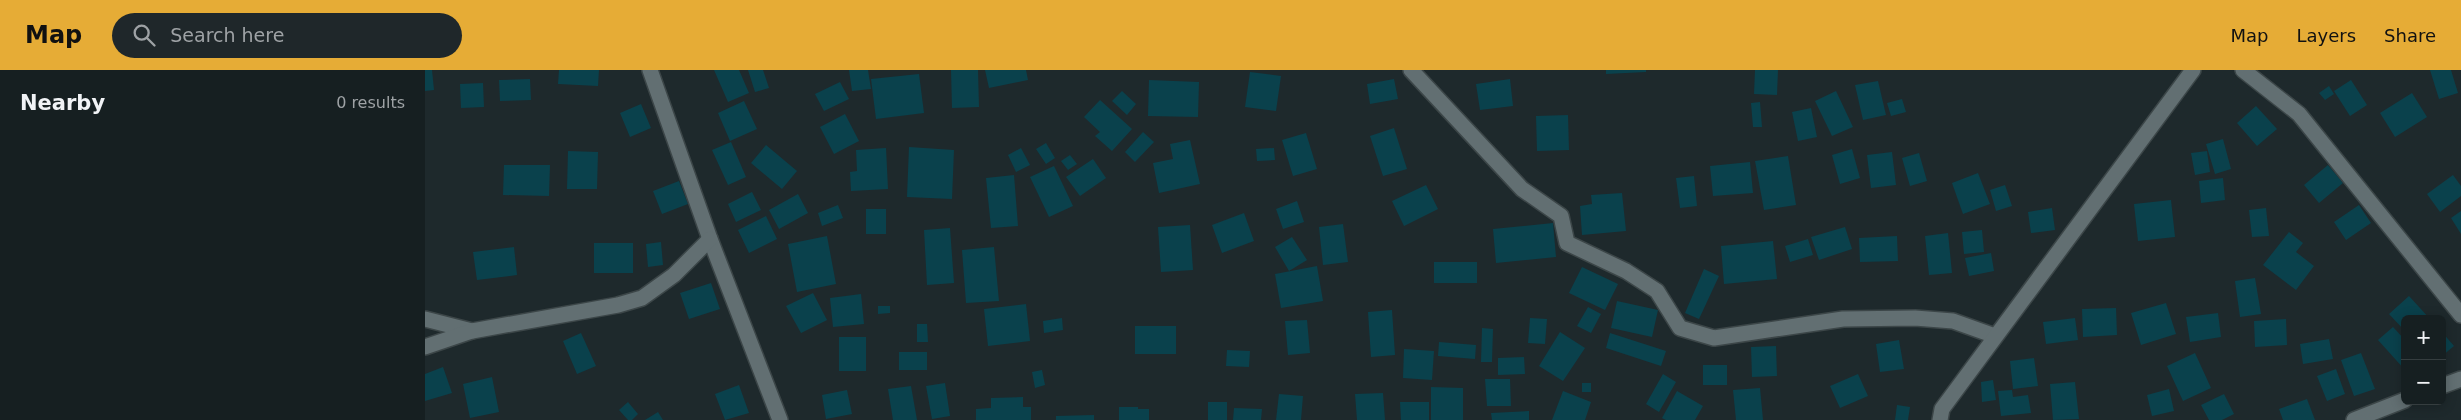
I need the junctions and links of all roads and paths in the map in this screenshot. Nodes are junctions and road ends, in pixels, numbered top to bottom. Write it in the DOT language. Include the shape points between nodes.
graph roads {
  1 [pos="650,70"];
  2 [pos="1411,70"];
  3 [pos="2193,70"];
  4 [pos="2243,70"];
  5 [pos="710,239"];
  6 [pos="2461,315"];
  7 [pos="425,319"];
  8 [pos="472,331"];
  9 [pos="1995,336"];
  10 [pos="425,347"];
  11 [pos="2461,378"];
  12 [pos="2446,384"];
  13 [pos="2401,402"];
  14 [pos="780,420"];
  15 [pos="1940,420"];
  16 [pos="2353,420"];
  1 -- 5 [label="street"];
  2 -- 9 [label="street" via="1522,189 1561,216 1567,243 1657,291 1680,328 1714,338 1843,319 1915,318 1953,321"];
  3 -- 9 [label="street"];
  4 -- 6 [label="street" via="2299,114"];
  5 -- 8 [label="street" via="674,275 642,298 618,306"];
  5 -- 14 [label="street"];
  7 -- 8 [label="street"];
  8 -- 10 [label="street"];
  9 -- 15 [label="street" via="1942,409"];
  11 -- 12 [label="street"];
  13 -- 16 [label="street"];
}
